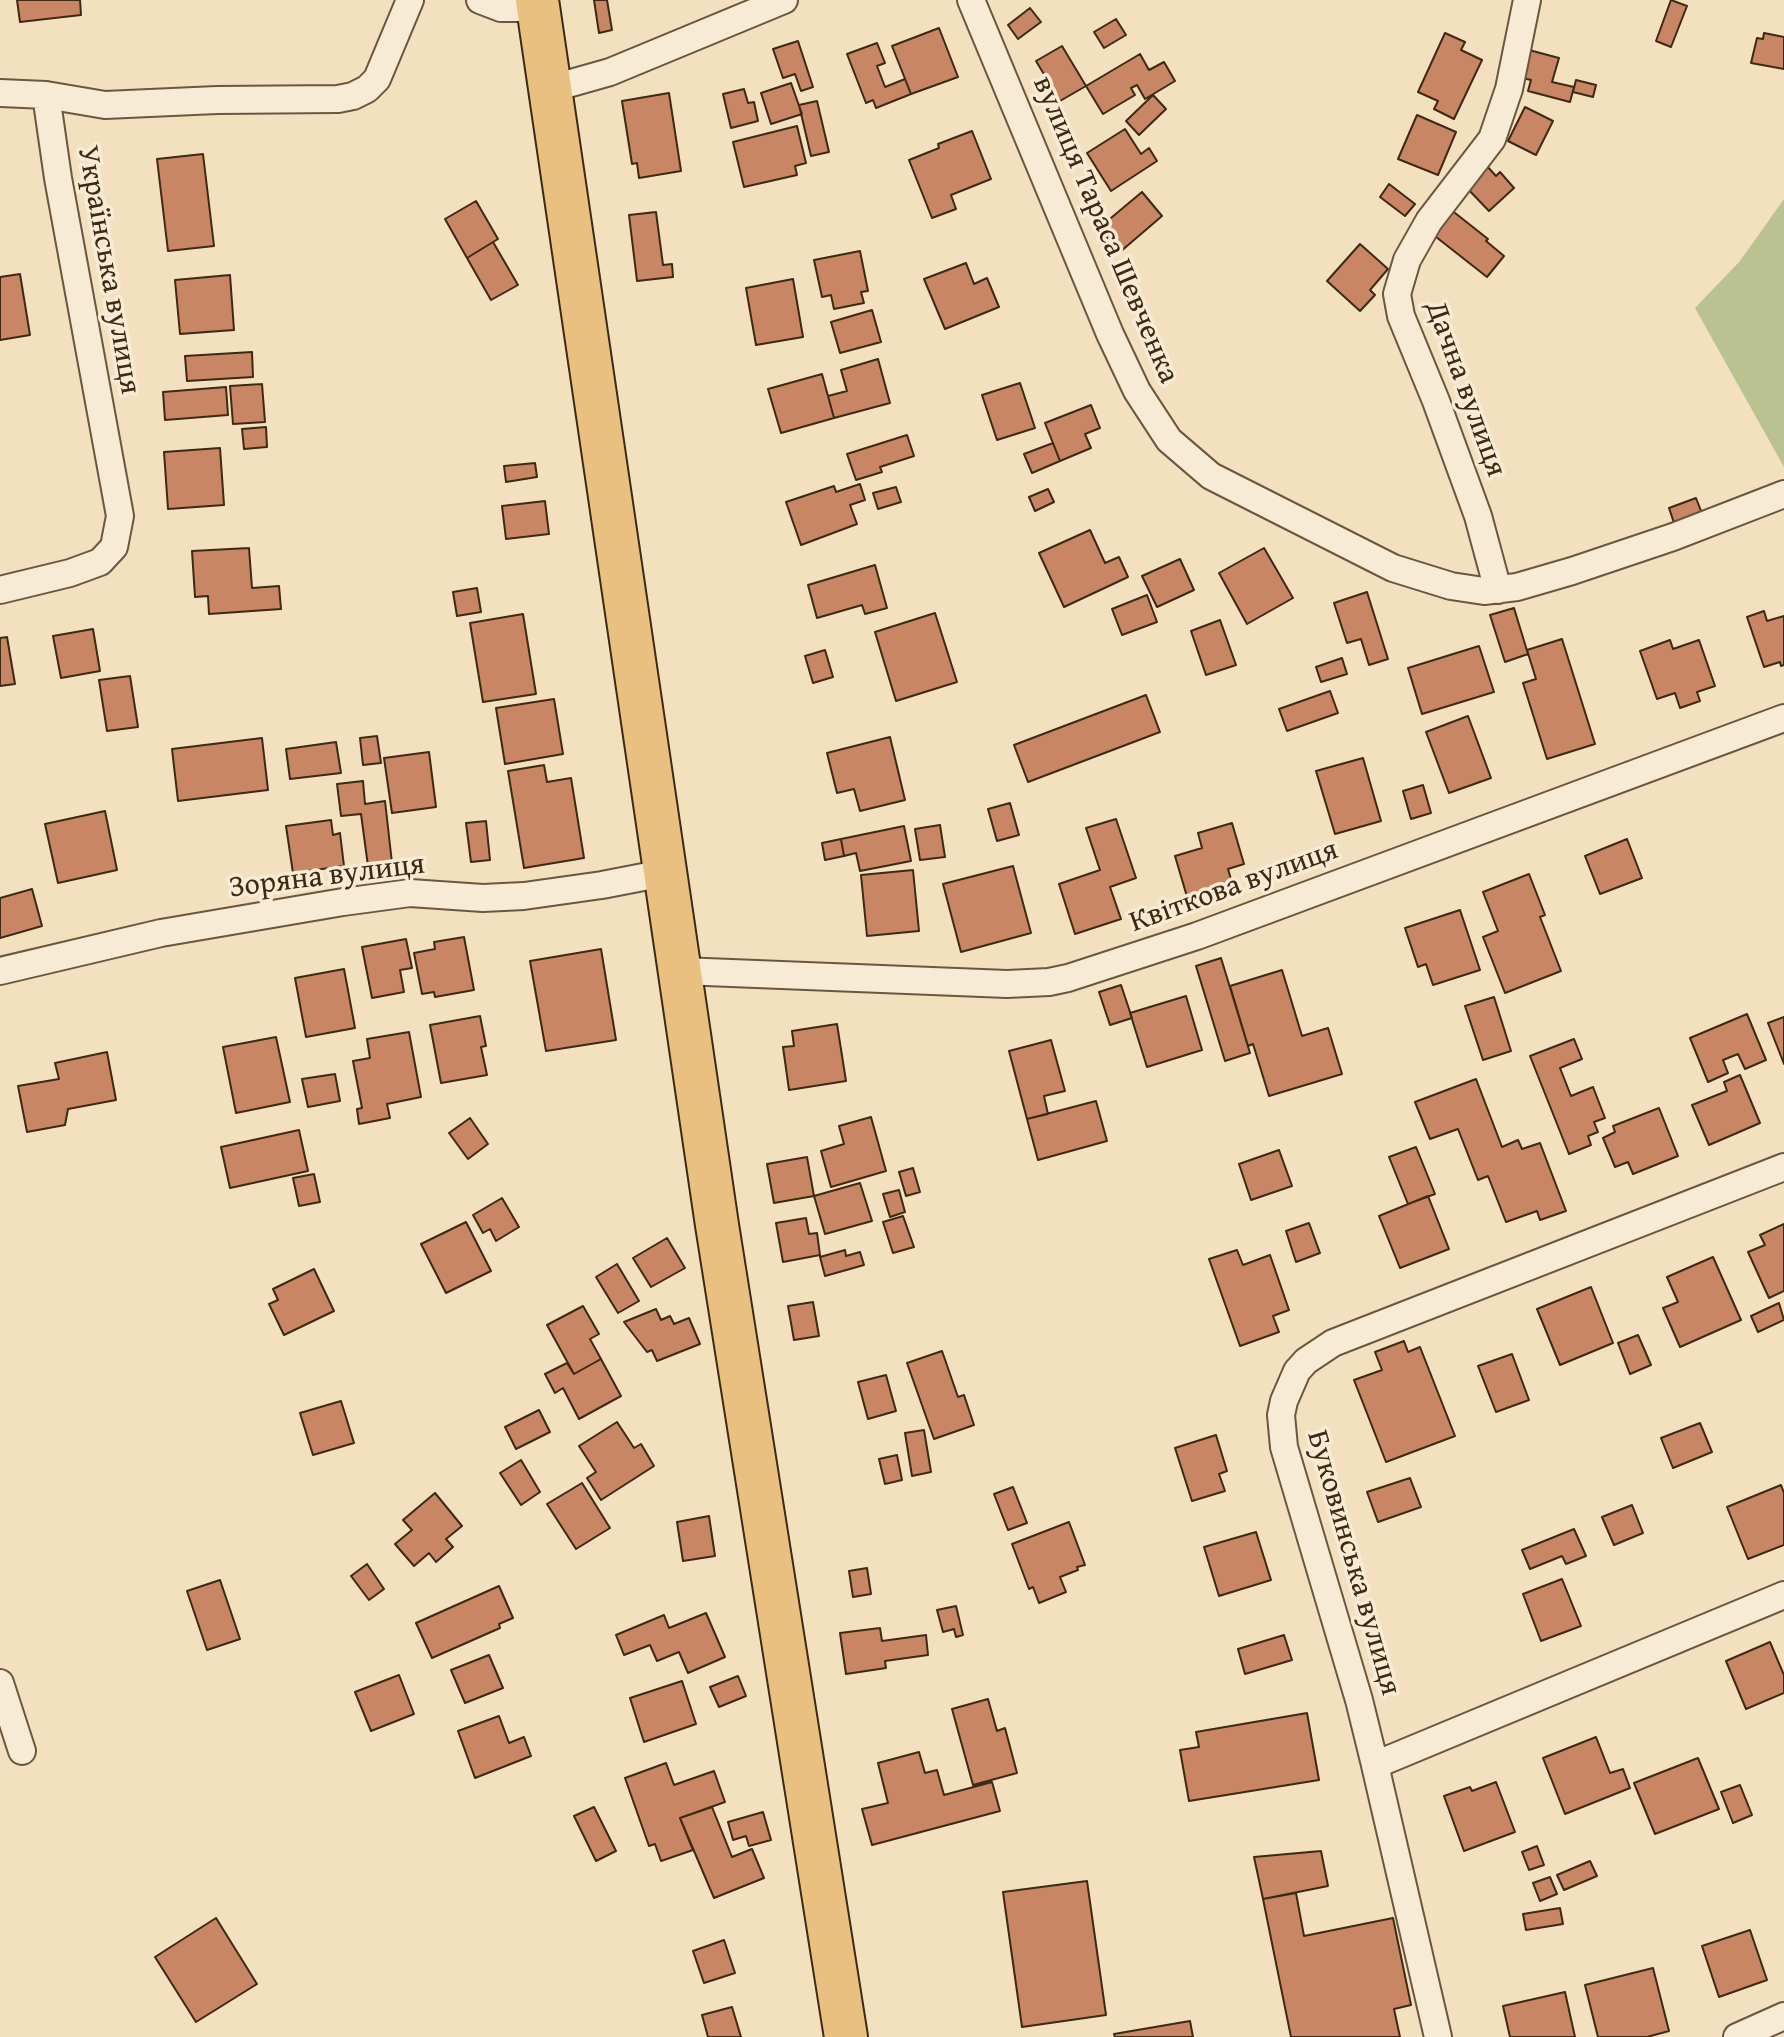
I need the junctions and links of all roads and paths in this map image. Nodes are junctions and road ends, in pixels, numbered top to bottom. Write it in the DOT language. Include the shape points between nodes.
graph roads {
  1 [pos="410,0"];
  2 [pos="480,0"];
  3 [pos="784,0"];
  4 [pos="971,0"];
  5 [pos="1527,0"];
  6 [pos="537,4"];
  7 [pos="550,89"];
  8 [pos="0,93"];
  9 [pos="46,95"];
  10 [pos="1784,494"];
  11 [pos="0,590"];
  12 [pos="1498,590"];
  13 [pos="1784,718"];
  14 [pos="664,873"];
  15 [pos="0,971"];
  16 [pos="681,971"];
  17 [pos="1784,1167"];
  18 [pos="1784,1595"];
  19 [pos="0,1683"];
  20 [pos="22,1751"];
  21 [pos="1375,1765"];
  22 [pos="1784,2016"];
  23 [pos="846,2037"];
  24 [pos="1438,2037"];
  25 [pos="1737,2037"];
  1 -- 9 [label="street" via="377,79 353,96 105,105"];
  2 -- 6 [label="street" via="501,8"];
  3 -- 7 [label="street" via="610,72"];
  4 -- 12 [label="street, вулиця Тараса Шевченка" via="1115,344 1169,440 1234,489 1393,568 1471,590"];
  5 -- 12 [label="street, Дачна вулиця" via="1496,130 1418,241 1397,294 1478,516"];
  6 -- 7 [label="main road"];
  7 -- 14 [label="main road"];
  8 -- 9 [label="street"];
  9 -- 11 [label="street, Українська вулиця" via="118,501 118,531 106,558"];
  10 -- 12 [label="street, вулиця Тараса Шевченка" via="1586,567"];
  13 -- 16 [label="street, Квіткова вулиця" via="1197,936 1068,978 1007,984"];
  14 -- 15 [label="street, Зоряна вулиця" via="524,896 410,893 343,902 161,933"];
  14 -- 16 [label="main road"];
  16 -- 23 [label="main road"];
  17 -- 21 [label="street, Буковинська вулиця" via="1378,1323 1318,1352 1297,1371 1281,1415 1284,1447"];
  18 -- 21 [label="street"];
  19 -- 20 [label="street"];
  21 -- 24 [label="street, Буковинська вулиця"];
  22 -- 25 [label="street"];
}
